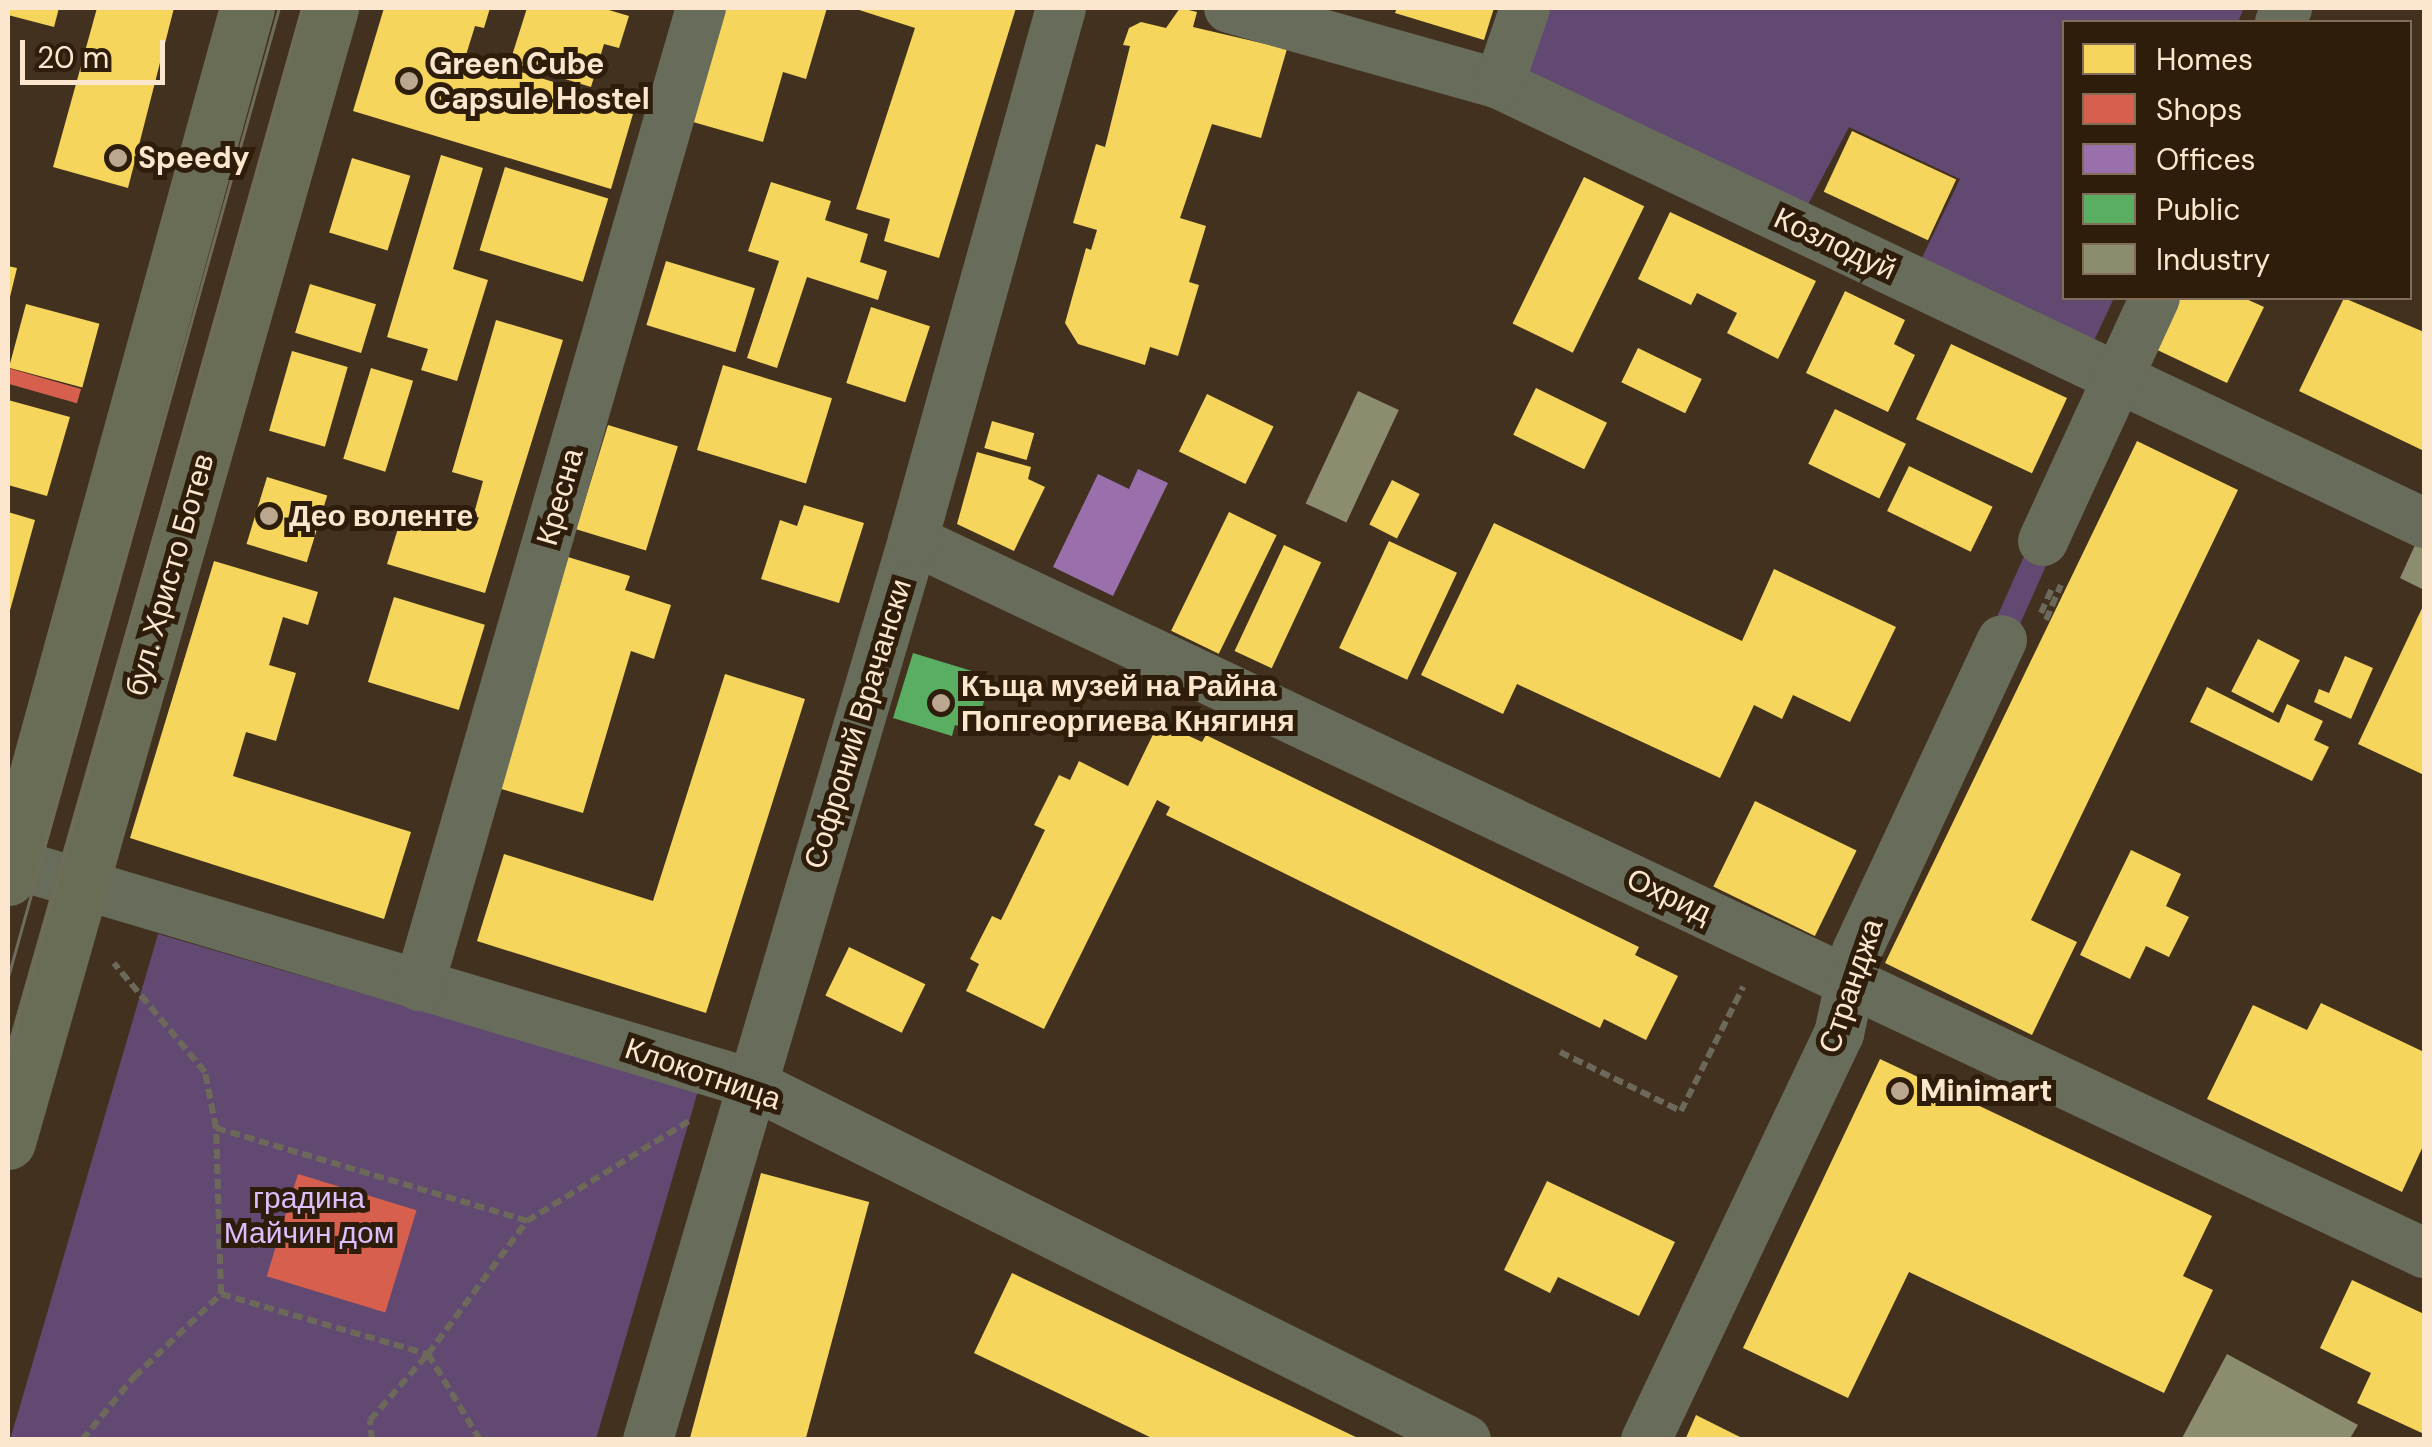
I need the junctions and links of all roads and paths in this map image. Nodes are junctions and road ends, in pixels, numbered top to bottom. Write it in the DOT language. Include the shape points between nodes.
graph roads {
  1 [pos="247,8"];
  2 [pos="331,8"];
  3 [pos="701,8"];
  4 [pos="1061,8"];
  5 [pos="1229,8"];
  6 [pos="1525,8"];
  7 [pos="1499,84"];
  8 [pos="2154,300"];
  9 [pos="2118,378"];
  10 [pos="2424,523"];
  11 [pos="912,540"];
  12 [pos="2053,568"];
  13 [pos="2028,628"];
  14 [pos="9,868"];
  15 [pos="82,885"];
  16 [pos="1765,941"];
  17 [pos="114,963"];
  18 [pos="1852,982"];
  19 [pos="419,986"];
  20 [pos="1560,1052"];
  21 [pos="750,1083"];
  22 [pos="216,1128"];
  23 [pos="8,1142"];
  24 [pos="527,1221"];
  25 [pos="2424,1253"];
  26 [pos="221,1294"];
  27 [pos="428,1354"];
  28 [pos="82,1440"];
  29 [pos="372,1440"];
  30 [pos="480,1440"];
  31 [pos="648,1440"];
  32 [pos="1466,1440"];
  33 [pos="1646,1440"];
  1 -- 14 [label="main road"];
  2 -- 15 [label="main road, бул. Христо Ботев"];
  3 -- 19 [label="street, Кресна"];
  4 -- 11 [label="street, Софроний Врачански"];
  5 -- 7 [label="street, Козлодуй"];
  6 -- 7 [label="street"];
  7 -- 9 [label="street, Козлодуй"];
  8 -- 9 [label="street"];
  9 -- 10 [label="street, Козлодуй"];
  9 -- 12 [label="street"];
  11 -- 16 [label="street, Охрид"];
  11 -- 21 [label="street, Софроний Врачански"];
  12 -- 13 [label="path"];
  12 -- 13 [label="path"];
  13 -- 18 [label="street, Странджа" via="1857,950"];
  14 -- 15 [label="street, Клокотница"];
  15 -- 19 [label="street, Клокотница"];
  15 -- 23 [label="main road, бул. Христо Ботев"];
  16 -- 18 [label="street, Охрид"];
  16 -- 20 [label="path" via="1682,1112"];
  17 -- 22 [label="path" via="204,1072"];
  18 -- 25 [label="street, Охрид"];
  18 -- 33 [label="street, Странджа" via="1839,1034"];
  19 -- 21 [label="street, Клокотница"];
  21 -- 24 [label="path"];
  21 -- 31 [label="street, Софроний Врачански"];
  21 -- 32 [label="street, Клокотница"];
  22 -- 24 [label="path"];
  22 -- 26 [label="path"];
  24 -- 27 [label="path"];
  26 -- 27 [label="path"];
  26 -- 28 [label="path" via="134,1376"];
  27 -- 29 [label="path" via="370,1420"];
  27 -- 30 [label="path"];
}
